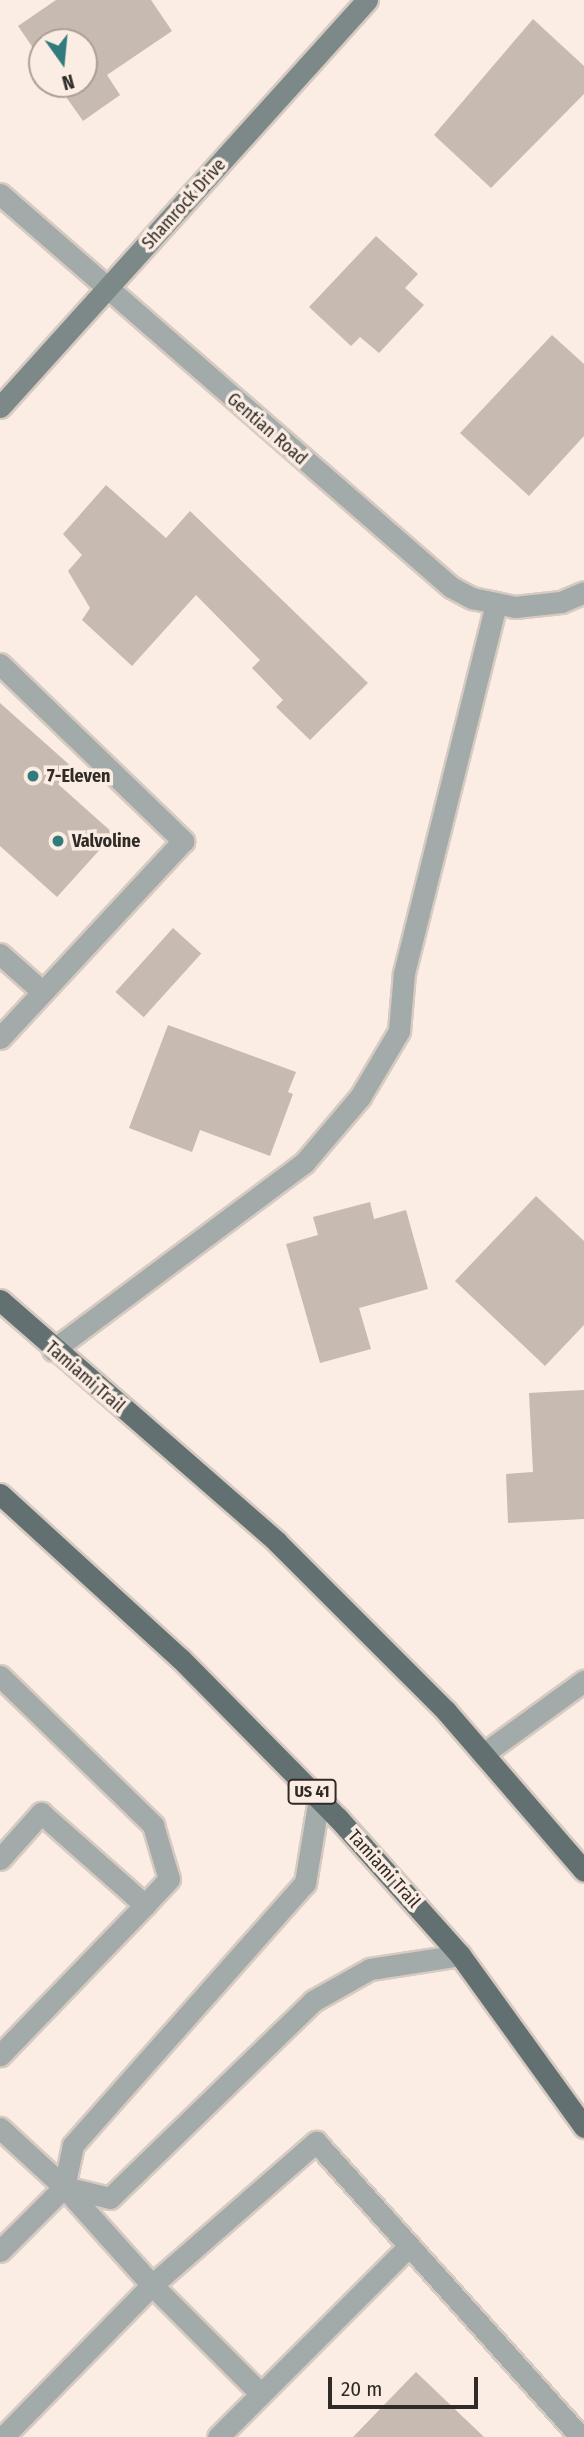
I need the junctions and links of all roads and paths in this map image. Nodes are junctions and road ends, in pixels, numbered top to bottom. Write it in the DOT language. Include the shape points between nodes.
graph roads {
  1 [pos="367,0"];
  2 [pos="0,194"];
  3 [pos="106,291"];
  4 [pos="0,407"];
  5 [pos="584,592"];
  6 [pos="496,603"];
  7 [pos="0,664"];
  8 [pos="0,954"];
  9 [pos="43,992"];
  10 [pos="0,1038"];
  11 [pos="0,1300"];
  12 [pos="53,1350"];
  13 [pos="0,1494"];
  14 [pos="0,1676"];
  15 [pos="584,1681"];
  16 [pos="483,1754"];
  17 [pos="318,1798"];
  18 [pos="0,1859"];
  19 [pos="584,1871"];
  20 [pos="145,1905"];
  21 [pos="460,1955"];
  22 [pos="0,2055"];
  23 [pos="584,2127"];
  24 [pos="0,2128"];
  25 [pos="64,2187"];
  26 [pos="409,2246"];
  27 [pos="0,2251"];
  28 [pos="152,2285"];
  29 [pos="261,2394"];
  30 [pos="3,2437"];
  31 [pos="218,2437"];
  32 [pos="582,2437"];
  1 -- 3 [label="street, Shamrock Drive"];
  2 -- 3 [label="street, Gentian Road"];
  3 -- 4 [label="street, Shamrock Drive"];
  3 -- 6 [label="street, Gentian Road" via="451,587"];
  5 -- 6 [label="street, Gentian Road" via="561,602 516,607"];
  6 -- 12 [label="street" via="404,973 399,1031 367,1086 304,1163"];
  7 -- 9 [label="street" via="183,841"];
  8 -- 9 [label="street"];
  9 -- 10 [label="street"];
  11 -- 12 [label="main road, Tamiami Trail"];
  12 -- 16 [label="main road, Tamiami Trail" via="277,1542"];
  13 -- 17 [label="main road, Tamiami Trail / US 41" via="181,1659"];
  14 -- 20 [label="street" via="153,1825 169,1879"];
  15 -- 16 [label="street"];
  16 -- 19 [label="main road, Tamiami Trail"];
  17 -- 21 [label="main road, Tamiami Trail / US 41"];
  17 -- 25 [label="street" via="305,1883 73,2145"];
  18 -- 20 [label="street" via="41,1813"];
  20 -- 22 [label="street"];
  21 -- 23 [label="main road, Tamiami Trail / US 41"];
  21 -- 25 [label="street" via="370,1969 313,2001 110,2198"];
  24 -- 25 [label="street"];
  25 -- 27 [label="street"];
  25 -- 28 [label="street"];
  26 -- 28 [label="street" via="316,2143"];
  26 -- 29 [label="street"];
  26 -- 32 [label="street"];
  28 -- 29 [label="street"];
  28 -- 30 [label="street"];
  29 -- 31 [label="street"];
}
